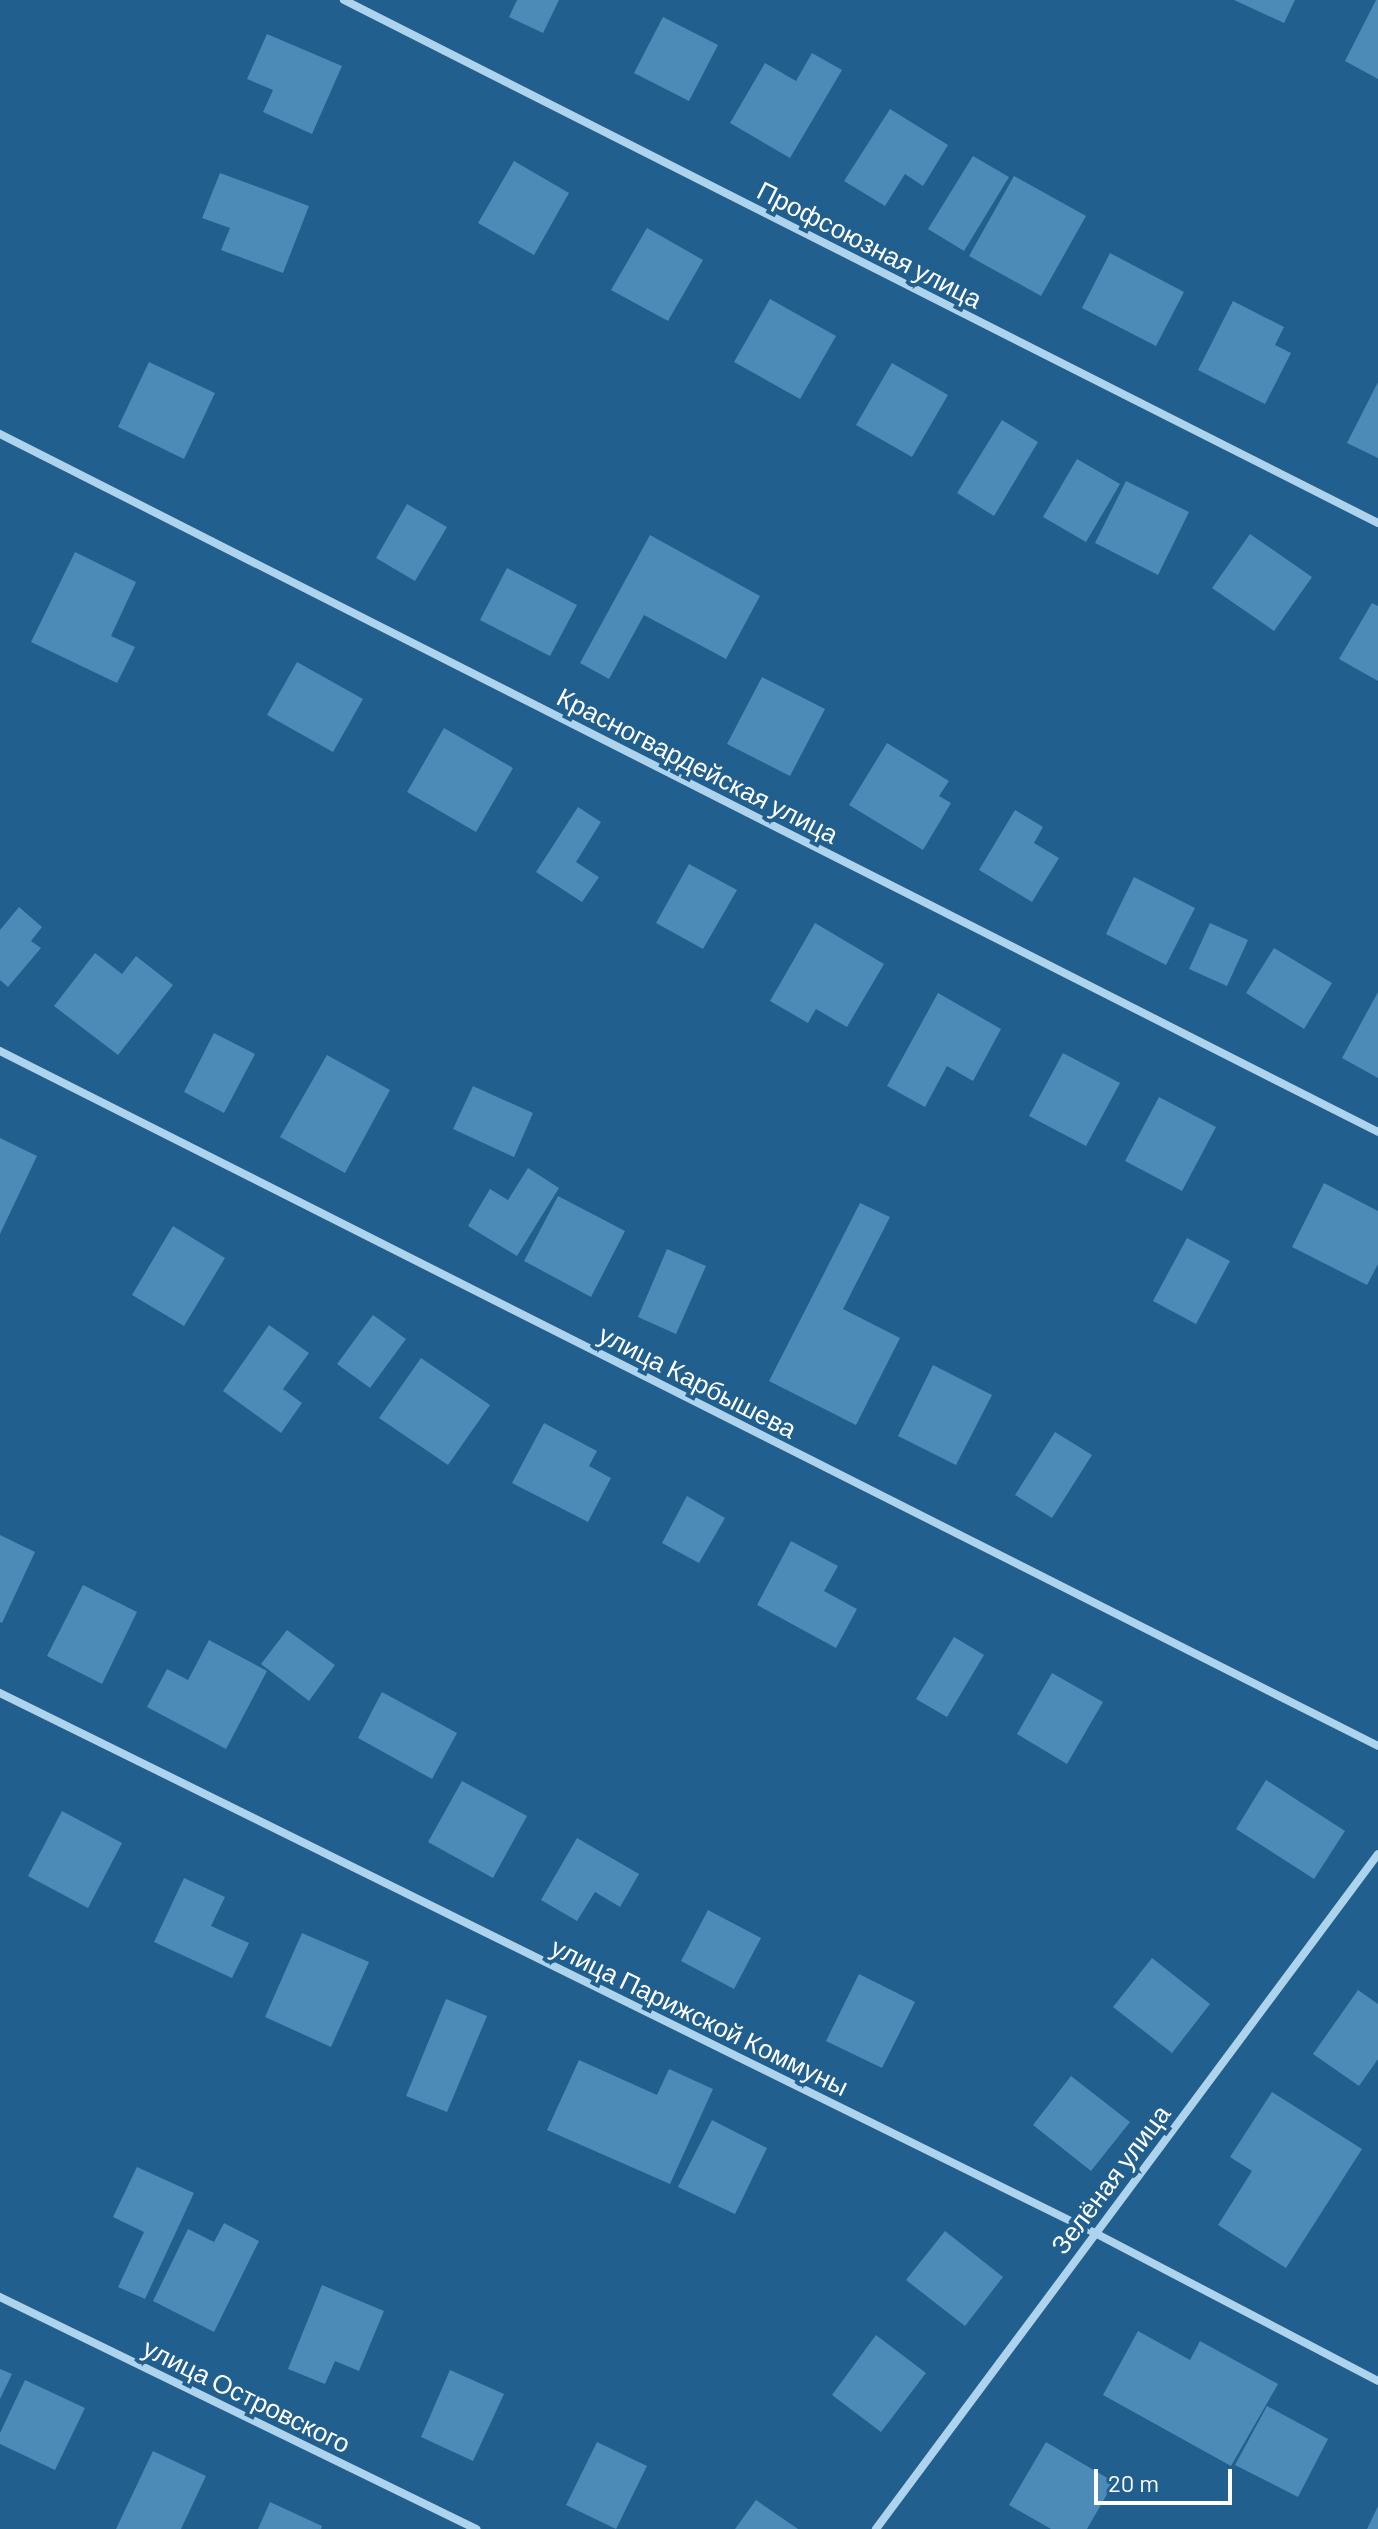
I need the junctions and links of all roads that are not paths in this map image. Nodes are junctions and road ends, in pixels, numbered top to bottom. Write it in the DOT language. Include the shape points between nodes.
graph roads {
  1 [pos="344,0"];
  2 [pos="0,434"];
  3 [pos="1378,523"];
  4 [pos="0,1051"];
  5 [pos="1378,1132"];
  6 [pos="0,1693"];
  7 [pos="1378,1746"];
  8 [pos="1378,1854"];
  9 [pos="1095,2233"];
  10 [pos="0,2297"];
  11 [pos="1378,2381"];
  12 [pos="476,2529"];
  13 [pos="876,2529"];
  1 -- 3 [label="street, Профсоюзная улица"];
  2 -- 5 [label="street, Красногвардейская улица"];
  4 -- 7 [label="street, улица Карбышева"];
  6 -- 9 [label="street, улица Парижской Коммуны"];
  8 -- 9 [label="street, Зелёная улица"];
  9 -- 11 [label="street, улица Парижской Коммуны"];
  9 -- 13 [label="street, Зелёная улица"];
  10 -- 12 [label="street, улица Островского"];
}
